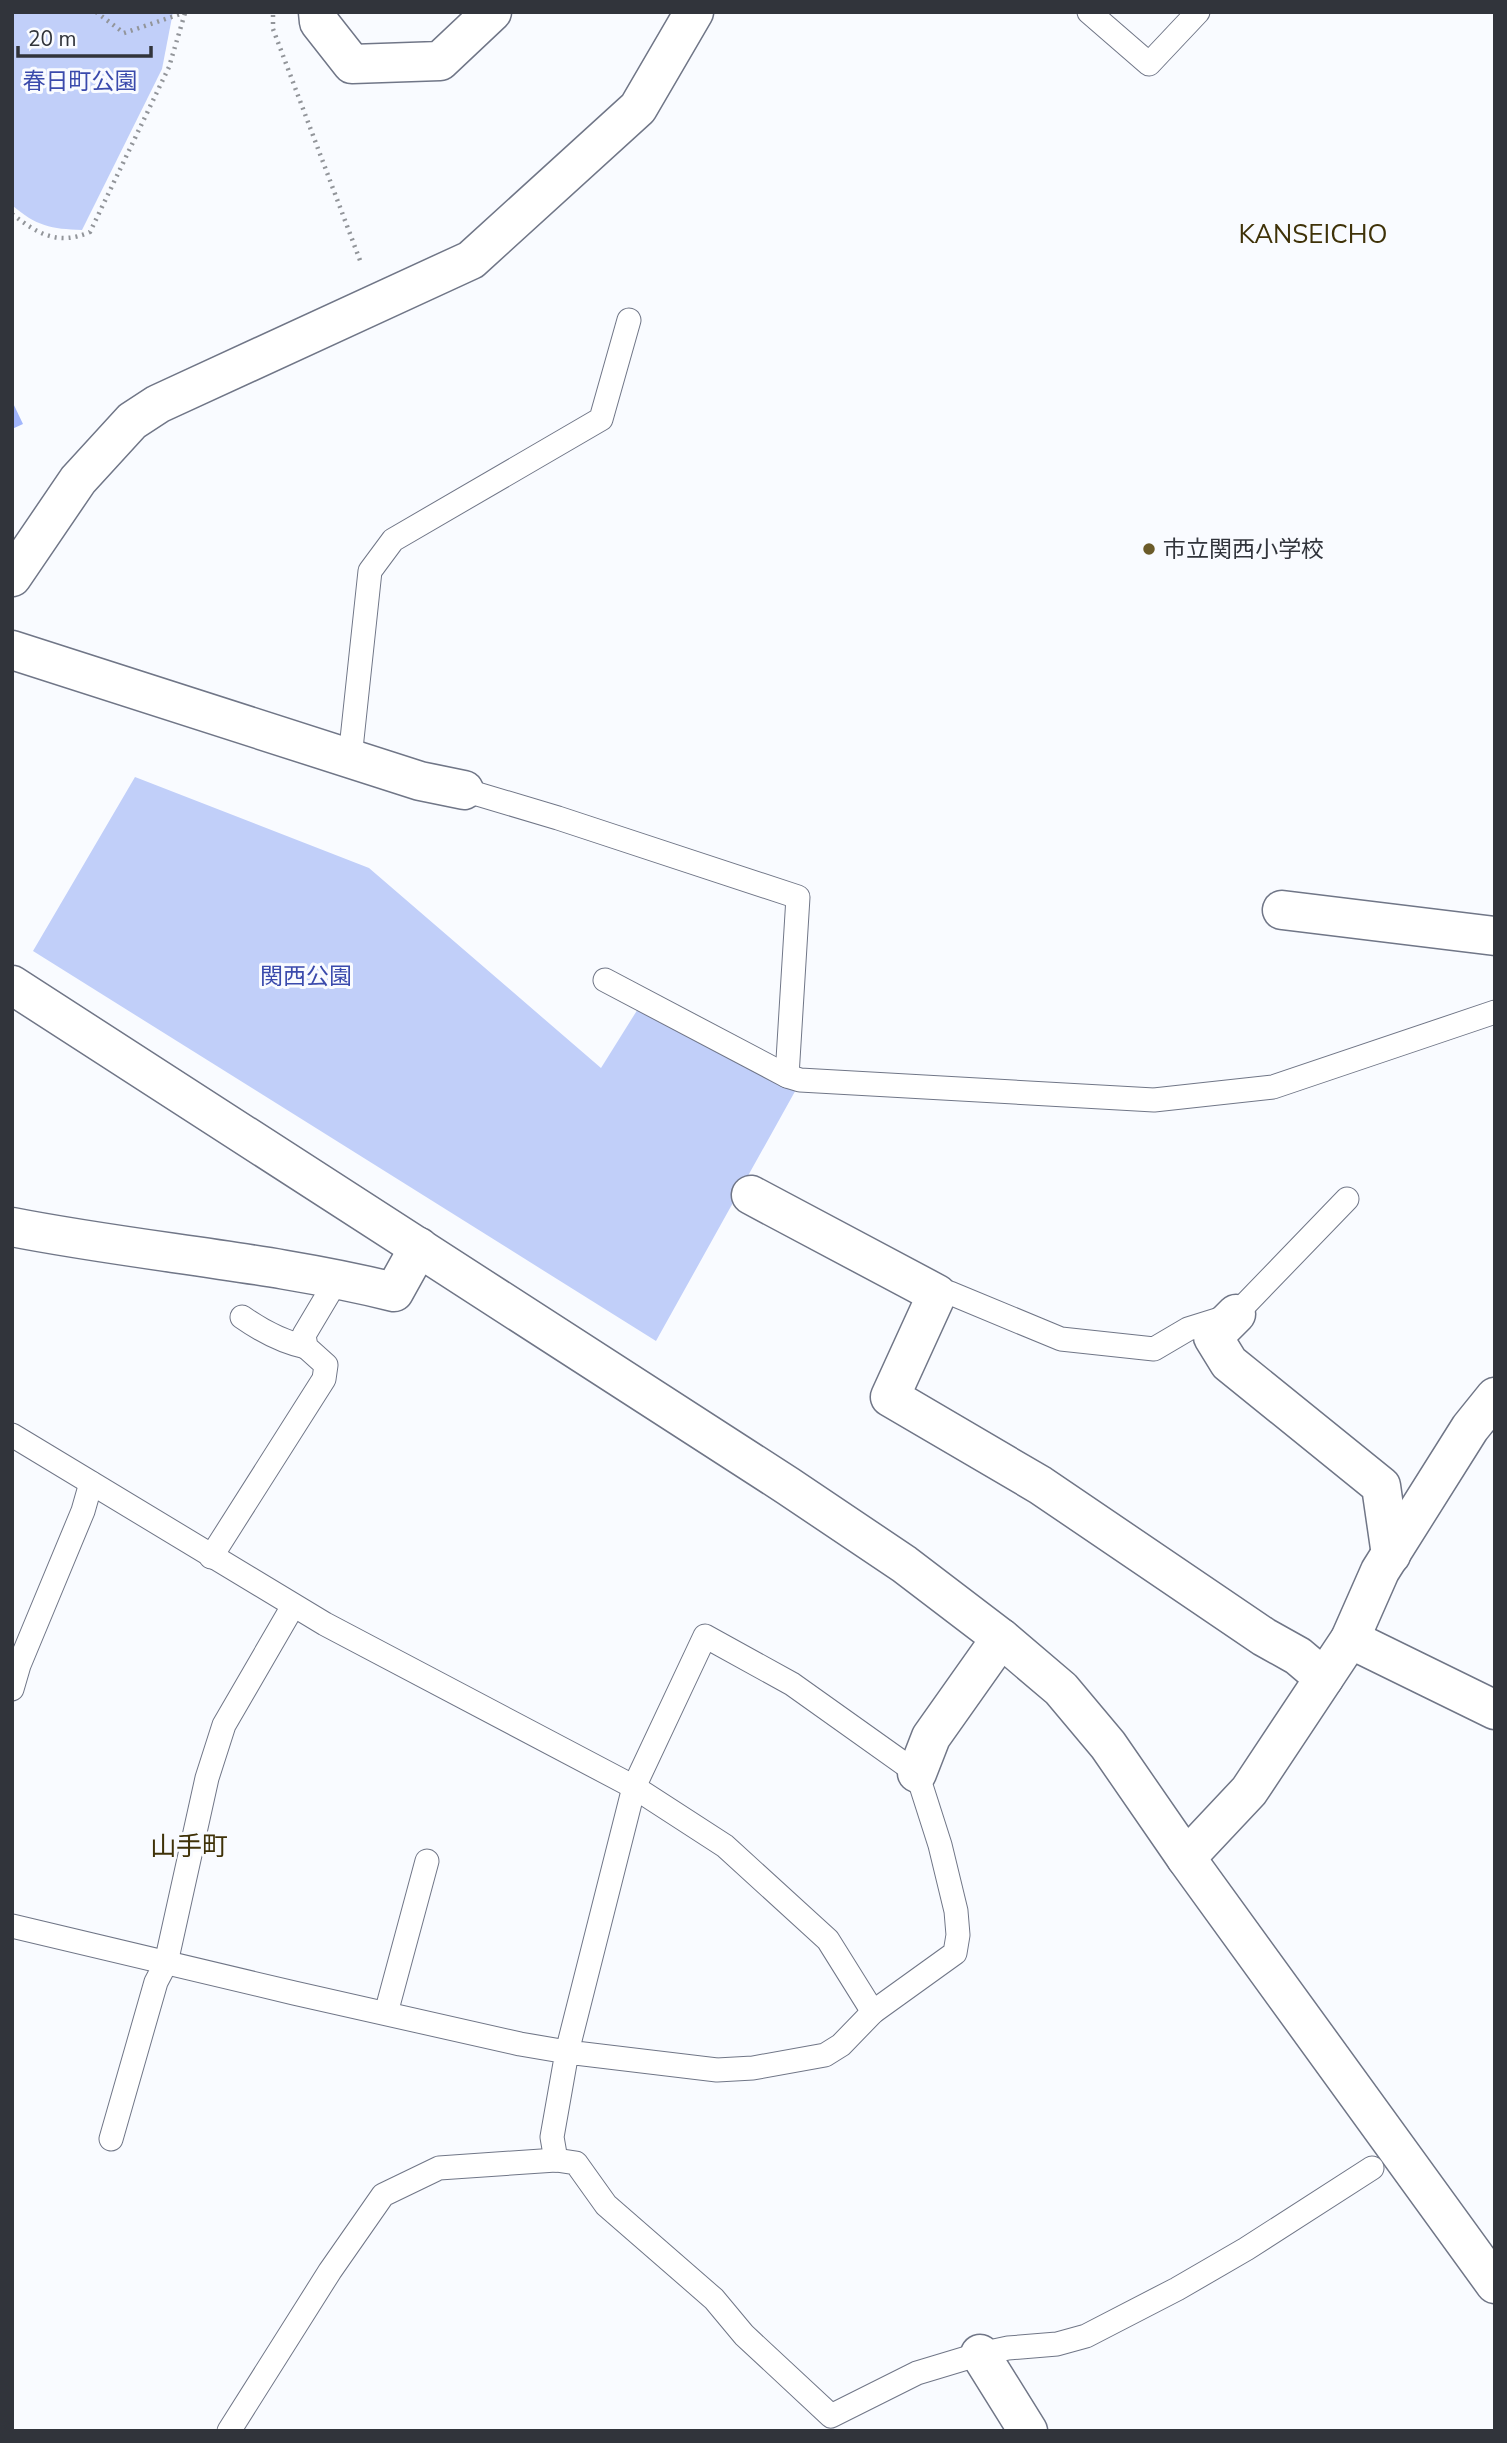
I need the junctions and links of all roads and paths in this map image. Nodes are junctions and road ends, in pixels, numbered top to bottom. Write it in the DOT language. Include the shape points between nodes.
graph roads {
  1 [pos="96,12"];
  2 [pos="273,12"];
  3 [pos="318,12"];
  4 [pos="492,12"];
  5 [pos="694,12"];
  6 [pos="1089,12"];
  7 [pos="1198,12"];
  8 [pos="185,13"];
  9 [pos="12,214"];
  10 [pos="377,303"];
  11 [pos="629,320"];
  12 [pos="12,577"];
  13 [pos="12,650"];
  14 [pos="350,758"];
  15 [pos="464,790"];
  16 [pos="1282,910"];
  17 [pos="1495,936"];
  18 [pos="605,980"];
  19 [pos="12,985"];
  20 [pos="1495,1012"];
  21 [pos="787,1076"];
  22 [pos="751,1195"];
  23 [pos="1347,1199"];
  24 [pos="12,1227"];
  25 [pos="419,1247"];
  26 [pos="334,1277"];
  27 [pos="937,1294"];
  28 [pos="1236,1314"];
  29 [pos="242,1317"];
  30 [pos="306,1347"];
  31 [pos="1495,1397"];
  32 [pos="12,1435"];
  33 [pos="90,1483"];
  34 [pos="1391,1555"];
  35 [pos="211,1557"];
  36 [pos="293,1606"];
  37 [pos="1002,1638"];
  38 [pos="1350,1639"];
  39 [pos="1324,1678"];
  40 [pos="12,1689"];
  41 [pos="1495,1710"];
  42 [pos="917,1773"];
  43 [pos="634,1787"];
  44 [pos="1186,1858"];
  45 [pos="427,1861"];
  46 [pos="12,1926"];
  47 [pos="166,1963"];
  48 [pos="873,2012"];
  49 [pos="386,2013"];
  50 [pos="567,2052"];
  51 [pos="111,2138"];
  52 [pos="556,2160"];
  53 [pos="1372,2168"];
  54 [pos="1495,2284"];
  55 [pos="981,2354"];
  56 [pos="229,2431"];
  57 [pos="1028,2431"];
  1 -- 8 [label="path" via="124,33"];
  2 -- 10 [label="path" via="273,29"];
  3 -- 4 [label="street" via="319,22 352,64 440,61"];
  5 -- 10 [label="street" via="638,108 471,260"];
  6 -- 7 [label="lane" via="1149,64"];
  8 -- 9 [label="path" via="169,66 90,232 62,239 31,229"];
  10 -- 12 [label="street" via="158,404 132,421 78,480"];
  11 -- 14 [label="lane" via="601,419 393,540 370,572"];
  13 -- 14 [label="street"];
  14 -- 15 [label="street"];
  15 -- 21 [label="lane" via="798,897"];
  16 -- 17 [label="street"];
  18 -- 21 [label="lane"];
  19 -- 25 [label="street"];
  20 -- 21 [label="lane" via="1273,1087 1154,1100"];
  22 -- 27 [label="street"];
  23 -- 28 [label="lane"];
  24 -- 26 [label="street"];
  25 -- 26 [label="street" via="394,1292"];
  25 -- 37 [label="street" via="788,1486 904,1564"];
  26 -- 30 [label="lane" via="304,1335"];
  27 -- 28 [label="lane" via="950,1293 1061,1339 1154,1349 1188,1329"];
  27 -- 39 [label="street" via="890,1397 1040,1485 1298,1656"];
  28 -- 34 [label="street" via="1213,1337 1229,1363 1381,1486"];
  29 -- 30 [label="lane" via="264,1332"];
  30 -- 35 [label="lane" via="326,1365 324,1379"];
  31 -- 34 [label="street" via="1470,1428"];
  32 -- 33 [label="lane"];
  33 -- 35 [label="lane"];
  33 -- 40 [label="lane"];
  34 -- 38 [label="street"];
  35 -- 36 [label="lane"];
  36 -- 43 [label="lane"];
  36 -- 47 [label="lane" via="224,1725 206,1778"];
  37 -- 42 [label="street" via="931,1737"];
  37 -- 44 [label="street" via="1061,1689 1108,1745"];
  38 -- 39 [label="street"];
  38 -- 41 [label="street"];
  39 -- 44 [label="street" via="1249,1791"];
  42 -- 43 [label="lane" via="792,1684 705,1636"];
  42 -- 48 [label="lane" via="956,1910 956,1953"];
  43 -- 48 [label="lane" via="725,1846 828,1940"];
  43 -- 50 [label="lane"];
  44 -- 54 [label="street"];
  45 -- 49 [label="lane"];
  46 -- 47 [label="lane"];
  47 -- 49 [label="lane"];
  47 -- 51 [label="lane" via="156,1982"];
  48 -- 50 [label="lane" via="825,2055 753,2068 717,2070"];
  49 -- 50 [label="lane"];
  50 -- 52 [label="lane" via="552,2137"];
  52 -- 55 [label="lane" via="576,2164 606,2205 714,2299 744,2335 831,2416 917,2373"];
  52 -- 56 [label="lane" via="439,2168 383,2195"];
  53 -- 55 [label="lane" via="1246,2249 1086,2336"];
  55 -- 57 [label="street"];
}
